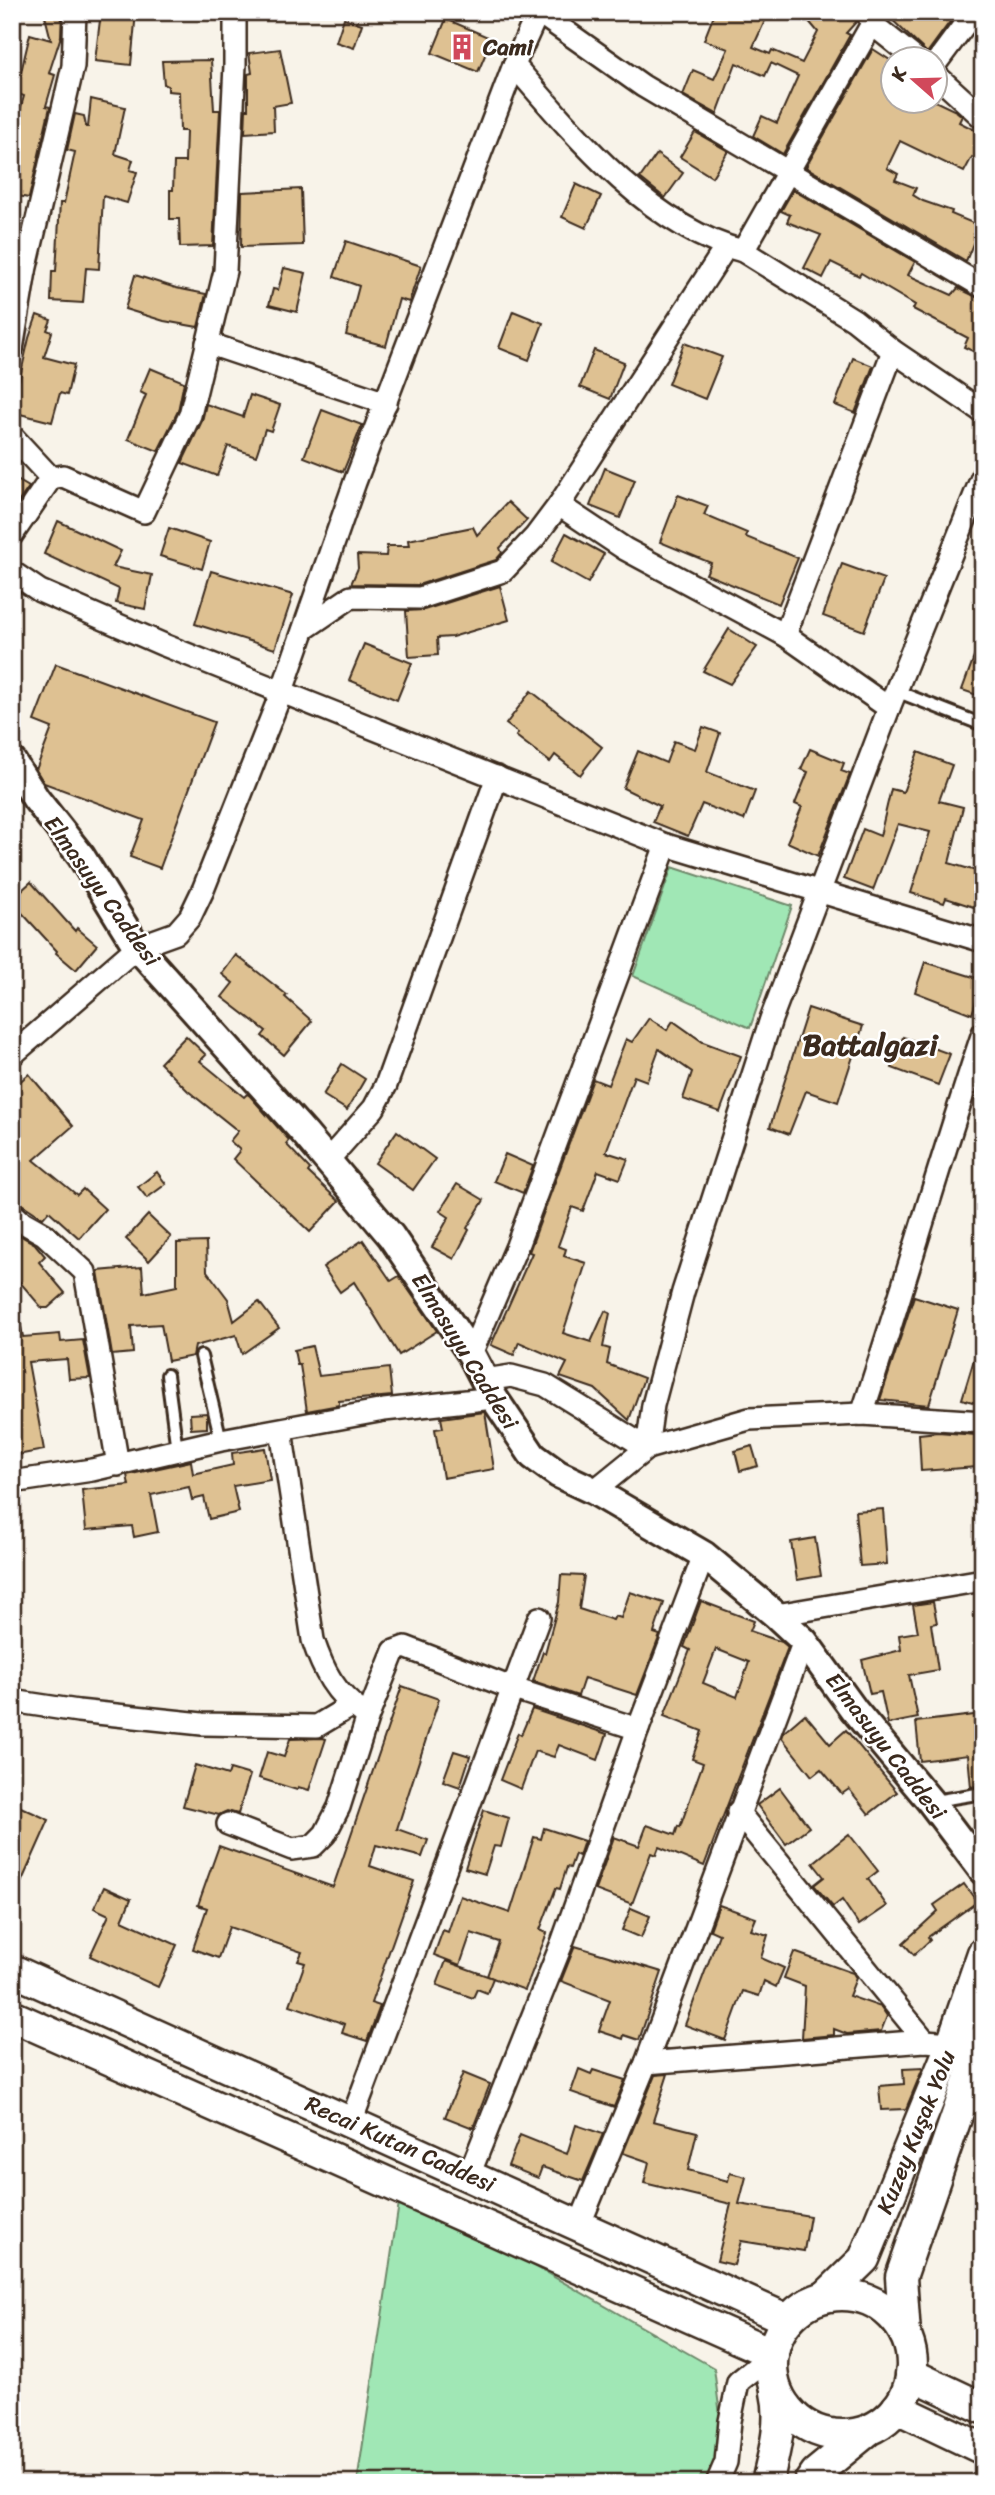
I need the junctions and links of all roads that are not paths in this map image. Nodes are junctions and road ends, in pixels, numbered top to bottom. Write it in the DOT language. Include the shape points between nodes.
graph roads {
  1 [pos="75,12"];
  2 [pos="235,12"];
  3 [pos="538,12"];
  4 [pos="974,12"];
  5 [pos="870,18"];
  6 [pos="901,46"];
  7 [pos="949,46"];
  8 [pos="514,65"];
  9 [pos="950,88"];
  10 [pos="983,118"];
  11 [pos="788,171"];
  12 [pos="735,249"];
  13 [pos="18,269"];
  14 [pos="983,287"];
  15 [pos="207,342"];
  16 [pos="12,349"];
  17 [pos="893,352"];
  18 [pos="386,403"];
  19 [pos="983,412"];
  20 [pos="12,436"];
  21 [pos="983,475"];
  22 [pos="51,478"];
  23 [pos="559,505"];
  24 [pos="12,535"];
  25 [pos="12,572"];
  26 [pos="304,629"];
  27 [pos="785,635"];
  28 [pos="282,691"];
  29 [pos="893,699"];
  30 [pos="983,725"];
  31 [pos="12,761"];
  32 [pos="497,777"];
  33 [pos="666,845"];
  34 [pos="818,892"];
  35 [pos="983,941"];
  36 [pos="137,947"];
  37 [pos="983,1034"];
  38 [pos="12,1055"];
  39 [pos="328,1160"];
  40 [pos="12,1213"];
  41 [pos="471,1354"];
  42 [pos="201,1356"];
  43 [pos="167,1375"];
  44 [pos="490,1389"];
  45 [pos="862,1414"];
  46 [pos="983,1422"];
  47 [pos="281,1430"];
  48 [pos="221,1440"];
  49 [pos="648,1448"];
  50 [pos="177,1450"];
  51 [pos="118,1465"];
  52 [pos="12,1482"];
  53 [pos="594,1491"];
  54 [pos="704,1555"];
  55 [pos="983,1580"];
  56 [pos="776,1615"];
  57 [pos="539,1618"];
  58 [pos="804,1641"];
  59 [pos="514,1689"];
  60 [pos="12,1701"];
  61 [pos="360,1710"];
  62 [pos="638,1729"];
  63 [pos="983,1793"];
  64 [pos="930,1801"];
  65 [pos="738,1812"];
  66 [pos="228,1824"];
  67 [pos="983,1871"];
  68 [pos="983,1953"];
  69 [pos="12,1970"];
  70 [pos="12,2016"];
  71 [pos="983,2040"];
  72 [pos="939,2042"];
  73 [pos="646,2063"];
  74 [pos="351,2122"];
  75 [pos="469,2175"];
  76 [pos="579,2226"];
  77 [pos="826,2296"];
  78 [pos="788,2320"];
  79 [pos="905,2334"];
  80 [pos="773,2354"];
  81 [pos="911,2374"];
  82 [pos="775,2388"];
  83 [pos="897,2408"];
  84 [pos="983,2408"];
  85 [pos="866,2432"];
  86 [pos="983,2449"];
  87 [pos="717,2483"];
  88 [pos="767,2483"];
  89 [pos="808,2483"];
  1 -- 13 [label="street" via="73,66"];
  2 -- 15 [label="street" via="225,271"];
  3 -- 8 [label="street"];
  3 -- 11 [label="street" via="643,86"];
  4 -- 7 [label="street"];
  5 -- 6 [label="street"];
  5 -- 11 [label="street"];
  8 -- 12 [label="street" via="571,132 659,212"];
  8 -- 18 [label="street"];
  9 -- 10 [label="street"];
  11 -- 12 [label="street"];
  11 -- 14 [label="street"];
  12 -- 17 [label="street" via="853,320"];
  12 -- 23 [label="street"];
  13 -- 16 [label="street"];
  15 -- 18 [label="street"];
  15 -- 22 [label="street" via="190,415 144,512 63,476"];
  17 -- 19 [label="street"];
  17 -- 27 [label="street"];
  18 -- 26 [label="street"];
  20 -- 22 [label="street"];
  21 -- 29 [label="street"];
  22 -- 24 [label="street"];
  23 -- 26 [label="street" via="503,571 420,597 351,597"];
  23 -- 27 [label="street" via="625,550"];
  25 -- 28 [label="street" via="40,590 164,645"];
  26 -- 28 [label="street"];
  27 -- 29 [label="street"];
  28 -- 32 [label="street"];
  28 -- 36 [label="street" via="190,917 176,933"];
  29 -- 30 [label="lane"];
  29 -- 34 [label="street"];
  31 -- 36 [label="street, Elmasuyu Caddesi" via="81,856"];
  32 -- 33 [label="street"];
  32 -- 39 [label="street" via="386,1085 373,1108"];
  33 -- 34 [label="street"];
  33 -- 41 [label="street" via="517,1246"];
  34 -- 35 [label="street"];
  34 -- 49 [label="street" via="771,1019 683,1292 653,1405"];
  36 -- 38 [label="street"];
  36 -- 39 [label="street, Elmasuyu Caddesi"];
  37 -- 45 [label="street"];
  39 -- 41 [label="street, Elmasuyu Caddesi" via="391,1236"];
  40 -- 51 [label="street" via="44,1234 85,1272"];
  41 -- 44 [label="street, Elmasuyu Caddesi"];
  42 -- 48 [label="lane"];
  43 -- 50 [label="lane"];
  44 -- 47 [label="street"];
  44 -- 49 [label="street" via="511,1376 545,1385"];
  44 -- 53 [label="street, Elmasuyu Caddesi" via="533,1456"];
  45 -- 46 [label="street"];
  45 -- 49 [label="street" via="749,1419"];
  47 -- 48 [label="street"];
  47 -- 61 [label="street" via="313,1640 336,1690"];
  48 -- 50 [label="street"];
  49 -- 53 [label="street"];
  50 -- 51 [label="street"];
  51 -- 52 [label="street"];
  53 -- 54 [label="street, Elmasuyu Caddesi"];
  54 -- 56 [label="street, Elmasuyu Caddesi"];
  54 -- 62 [label="street"];
  55 -- 56 [label="street"];
  56 -- 58 [label="street, Elmasuyu Caddesi"];
  57 -- 59 [label="street"];
  58 -- 64 [label="street, Elmasuyu Caddesi" via="853,1710"];
  58 -- 65 [label="street"];
  59 -- 61 [label="street" via="405,1647 394,1651"];
  59 -- 62 [label="street"];
  59 -- 74 [label="street"];
  60 -- 61 [label="street" via="202,1724 317,1726"];
  61 -- 66 [label="street" via="339,1807 313,1846 292,1849"];
  62 -- 75 [label="street" via="562,1942"];
  63 -- 64 [label="lane"];
  64 -- 67 [label="street, Elmasuyu Caddesi"];
  65 -- 72 [label="street"];
  65 -- 73 [label="street"];
  68 -- 72 [label="main road, Kuzey Kuşak Yolu"];
  69 -- 74 [label="main road, Recai Kutan Caddesi"];
  70 -- 80 [label="main road, Recai Kutan Caddesi"];
  71 -- 79 [label="main road, Kuzey Kuşak Yolu" via="901,2277"];
  72 -- 73 [label="street"];
  72 -- 77 [label="main road, Kuzey Kuşak Yolu" via="864,2259"];
  73 -- 76 [label="street"];
  74 -- 75 [label="main road, Recai Kutan Caddesi"];
  75 -- 76 [label="main road, Recai Kutan Caddesi"];
  76 -- 78 [label="main road, Recai Kutan Caddesi"];
  77 -- 78 [label="main road" via="804,2305"];
  77 -- 79 [label="main road" via="872,2301 891,2315"];
  78 -- 80 [label="main road"];
  79 -- 81 [label="main road" via="912,2357"];
  80 -- 82 [label="main road"];
  80 -- 87 [label="street" via="738,2382 726,2462"];
  81 -- 83 [label="main road"];
  81 -- 84 [label="main road"];
  82 -- 85 [label="main road" via="785,2409 822,2434"];
  82 -- 88 [label="main road" via="777,2438"];
  83 -- 85 [label="main road"];
  83 -- 86 [label="main road"];
  85 -- 89 [label="main road"];
}
